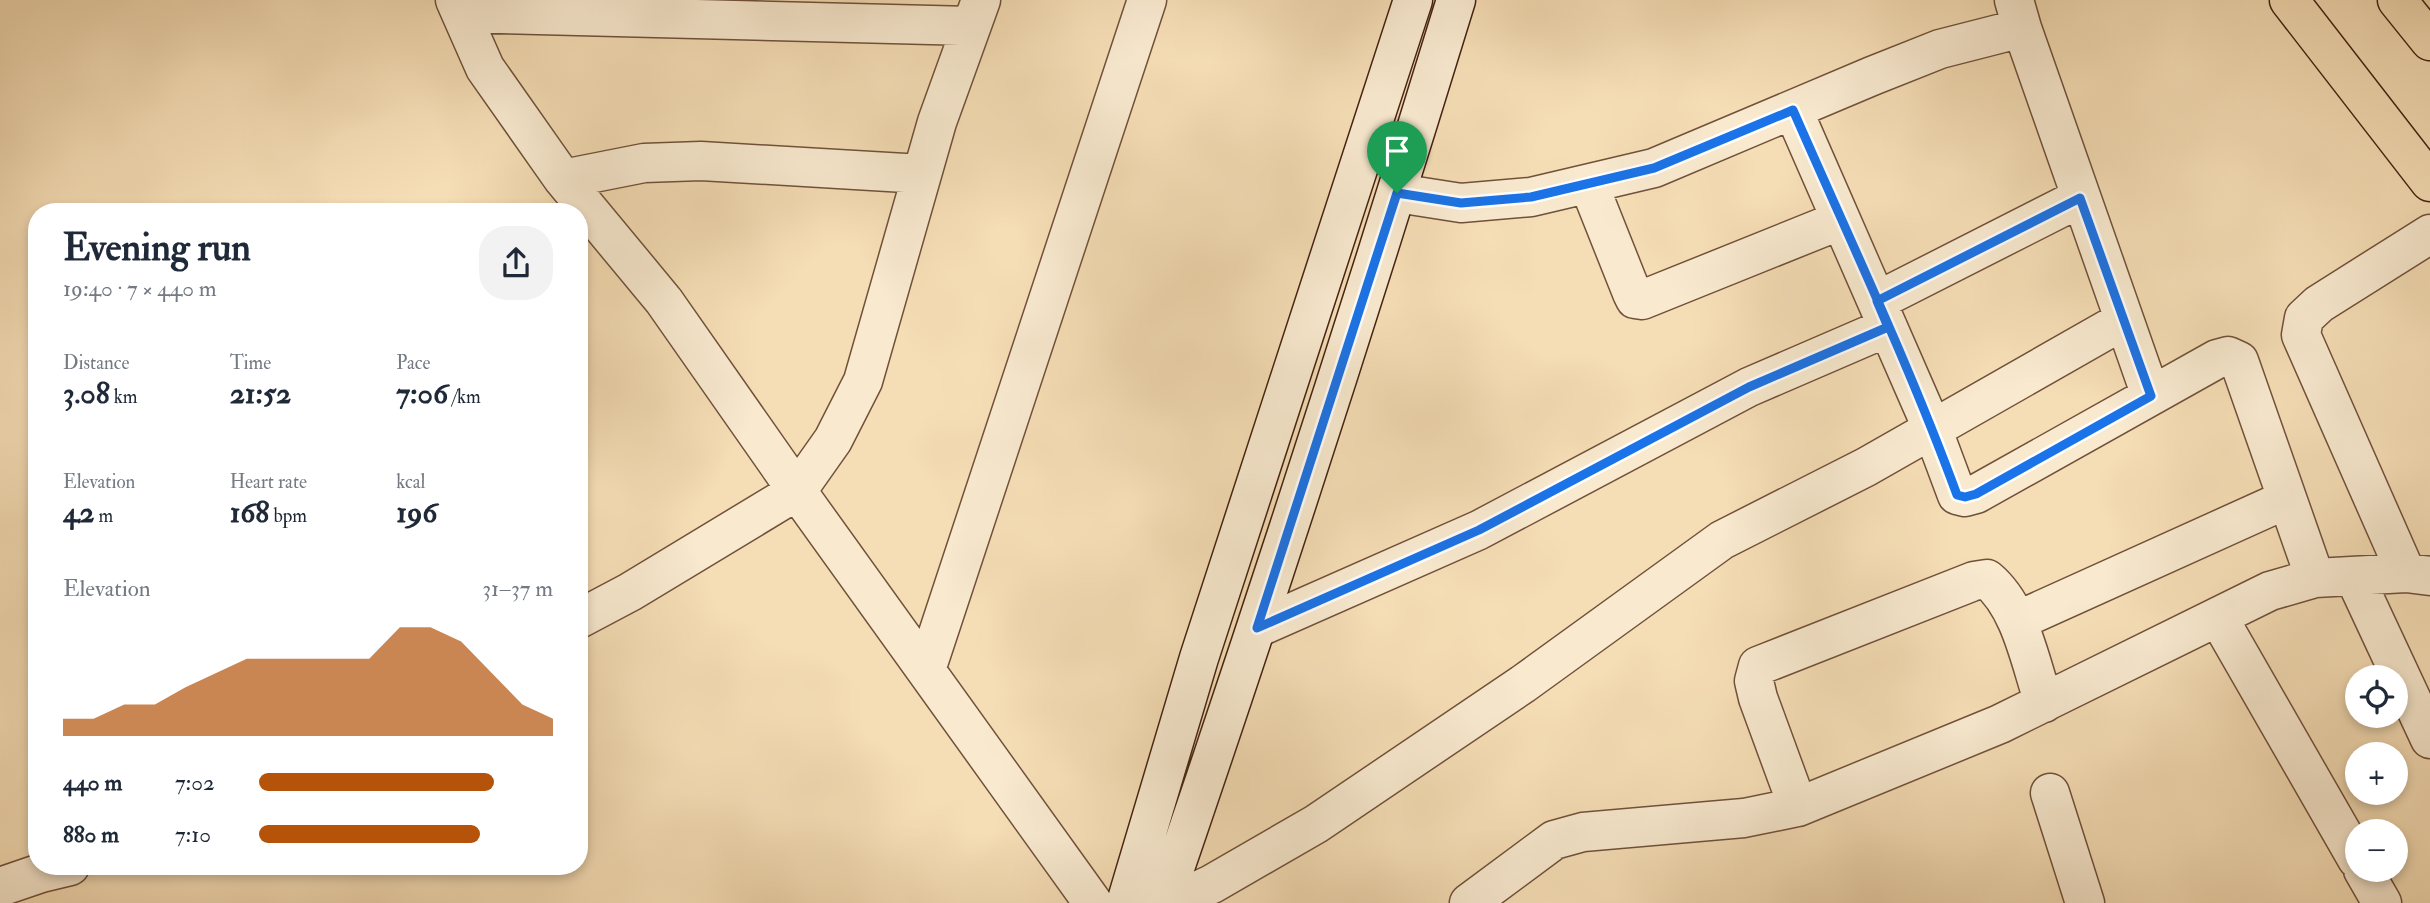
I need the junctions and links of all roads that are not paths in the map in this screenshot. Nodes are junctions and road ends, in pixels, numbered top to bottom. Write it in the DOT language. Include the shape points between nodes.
graph roads {
  1 [pos="1147,0"];
  2 [pos="1413,0"];
  3 [pos="1456,0"];
  4 [pos="2289,0"];
  5 [pos="2397,0"];
  6 [pos="458,6"];
  7 [pos="976,13"];
  8 [pos="2018,14"];
  9 [pos="2430,41"];
  10 [pos="1793,110"];
  11 [pos="922,174"];
  12 [pos="562,179"];
  13 [pos="2430,183"];
  14 [pos="1589,184"];
  15 [pos="1397,193"];
  16 [pos="2080,198"];
  17 [pos="582,203"];
  18 [pos="588,210"];
  19 [pos="1841,220"];
  20 [pos="2430,234"];
  21 [pos="1883,314"];
  22 [pos="2124,320"];
  23 [pos="2151,396"];
  24 [pos="1932,428"];
  25 [pos="797,491"];
  26 [pos="2287,499"];
  27 [pos="2418,575"];
  28 [pos="2354,576"];
  29 [pos="2315,578"];
  30 [pos="588,614"];
  31 [pos="2218,617"];
  32 [pos="2017,621"];
  33 [pos="1257,628"];
  34 [pos="926,670"];
  35 [pos="2043,703"];
  36 [pos="2430,739"];
  37 [pos="2050,793"];
  38 [pos="1798,807"];
  39 [pos="2345,838"];
  40 [pos="35,875"];
  41 [pos="2370,882"];
  42 [pos="0,887"];
  43 [pos="1093,903"];
  44 [pos="1126,903"];
  45 [pos="1163,903"];
  46 [pos="1171,903"];
  47 [pos="1469,903"];
  48 [pos="2085,903"];
  49 [pos="2382,903"];
  1 -- 34 [label="street"];
  2 -- 44 [label="street" via="1199,658"];
  3 -- 15 [label="street"];
  4 -- 13 [label="main road"];
  5 -- 9 [label="main road"];
  6 -- 7 [label="street"];
  6 -- 12 [label="street" via="485,68"];
  7 -- 11 [label="street"];
  8 -- 10 [label="street"];
  8 -- 16 [label="street"];
  10 -- 14 [label="street" via="1654,168"];
  10 -- 19 [label="street"];
  11 -- 12 [label="street" via="701,161 644,163"];
  11 -- 25 [label="street" via="863,381 833,440"];
  12 -- 17 [label="street"];
  14 -- 15 [label="street" via="1531,197 1461,203"];
  14 -- 19 [label="street" via="1635,299"];
  15 -- 33 [label="street"];
  16 -- 21 [label="street"];
  16 -- 22 [label="street"];
  18 -- 25 [label="street" via="664,301"];
  19 -- 21 [label="street"];
  20 -- 27 [label="street" via="2319,303 2304,318 2301,335"];
  21 -- 24 [label="street"];
  21 -- 33 [label="street" via="1479,530"];
  22 -- 23 [label="street"];
  22 -- 24 [label="street"];
  23 -- 24 [label="street" via="1965,497 1957,495"];
  23 -- 26 [label="street" via="2217,359 2228,356 2239,361"];
  24 -- 46 [label="street" via="1722,540 1523,684 1316,824"];
  25 -- 30 [label="street"];
  25 -- 34 [label="street"];
  26 -- 29 [label="street"];
  26 -- 32 [label="street"];
  27 -- 28 [label="street"];
  28 -- 29 [label="street"];
  28 -- 36 [label="street"];
  29 -- 31 [label="street" via="2270,591"];
  31 -- 35 [label="street"];
  31 -- 39 [label="street"];
  32 -- 35 [label="street"];
  32 -- 38 [label="street" via="1998,588 1987,579 1758,666 1754,681 1758,698"];
  33 -- 45 [label="street"];
  34 -- 43 [label="street"];
  35 -- 38 [label="street"];
  37 -- 48 [label="street"];
  38 -- 47 [label="street" via="1744,818 1583,832 1554,840"];
  40 -- 42 [label="street"];
  41 -- 49 [label="street"];
}
